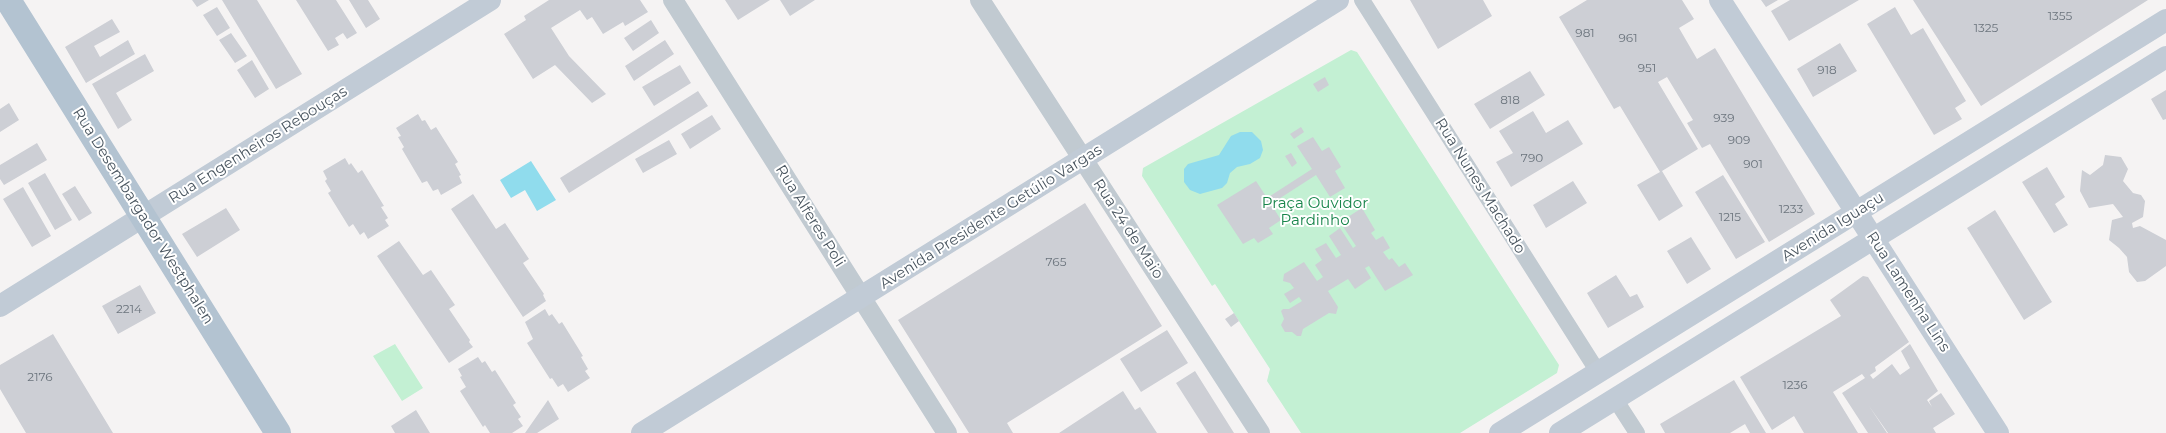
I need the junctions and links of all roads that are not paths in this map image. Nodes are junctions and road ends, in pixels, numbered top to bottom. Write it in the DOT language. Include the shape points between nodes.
graph roads {
  1 [pos="8,0"];
  2 [pos="490,0"];
  3 [pos="673,0"];
  4 [pos="980,0"];
  5 [pos="1338,0"];
  6 [pos="1362,0"];
  7 [pos="1720,0"];
  8 [pos="2166,20"];
  9 [pos="2166,57"];
  10 [pos="1961,148"];
  11 [pos="2015,150"];
  12 [pos="1083,160"];
  13 [pos="1856,212"];
  14 [pos="143,216"];
  15 [pos="1873,239"];
  16 [pos="1733,289"];
  17 [pos="862,298"];
  18 [pos="0,306"];
  19 [pos="1713,338"];
  20 [pos="1598,372"];
  21 [pos="1615,399"];
  22 [pos="278,433"];
  23 [pos="642,433"];
  24 [pos="947,433"];
  25 [pos="1260,433"];
  26 [pos="1500,433"];
  27 [pos="1560,433"];
  28 [pos="1637,433"];
  29 [pos="1998,433"];
  1 -- 14 [label="main road, Rua Desembargador Westphalen"];
  2 -- 14 [label="main road, Rua Engenheiros Rebouças"];
  3 -- 17 [label="street, Rua Alferes Poli"];
  4 -- 12 [label="street, Rua 24 de Maio"];
  5 -- 12 [label="main road, Avenida Presidente Getúlio Vargas"];
  6 -- 20 [label="street, Rua Nunes Machado"];
  7 -- 13 [label="main road, Rua Lamenha Lins"];
  8 -- 10 [label="main road, Avenida Iguaçu"];
  9 -- 11 [label="main road, Avenida Iguaçu"];
  10 -- 11 [label="main road"];
  10 -- 13 [label="main road, Avenida Iguaçu"];
  11 -- 15 [label="main road, Avenida Iguaçu"];
  12 -- 17 [label="main road, Avenida Presidente Getúlio Vargas"];
  12 -- 25 [label="street, Rua 24 de Maio"];
  13 -- 15 [label="main road, Rua Lamenha Lins"];
  13 -- 16 [label="main road, Avenida Iguaçu"];
  14 -- 18 [label="main road, Rua Engenheiros Rebouças"];
  14 -- 22 [label="main road, Rua Desembargador Westphalen"];
  15 -- 19 [label="main road, Avenida Iguaçu"];
  15 -- 29 [label="main road, Rua Lamenha Lins"];
  16 -- 19 [label="main road"];
  16 -- 20 [label="main road, Avenida Iguaçu"];
  17 -- 23 [label="main road, Avenida Presidente Getúlio Vargas"];
  17 -- 24 [label="street, Rua Alferes Poli"];
  19 -- 21 [label="main road, Avenida Iguaçu"];
  20 -- 26 [label="main road, Avenida Iguaçu"];
  21 -- 27 [label="main road, Avenida Iguaçu"];
  21 -- 28 [label="street"];
}
